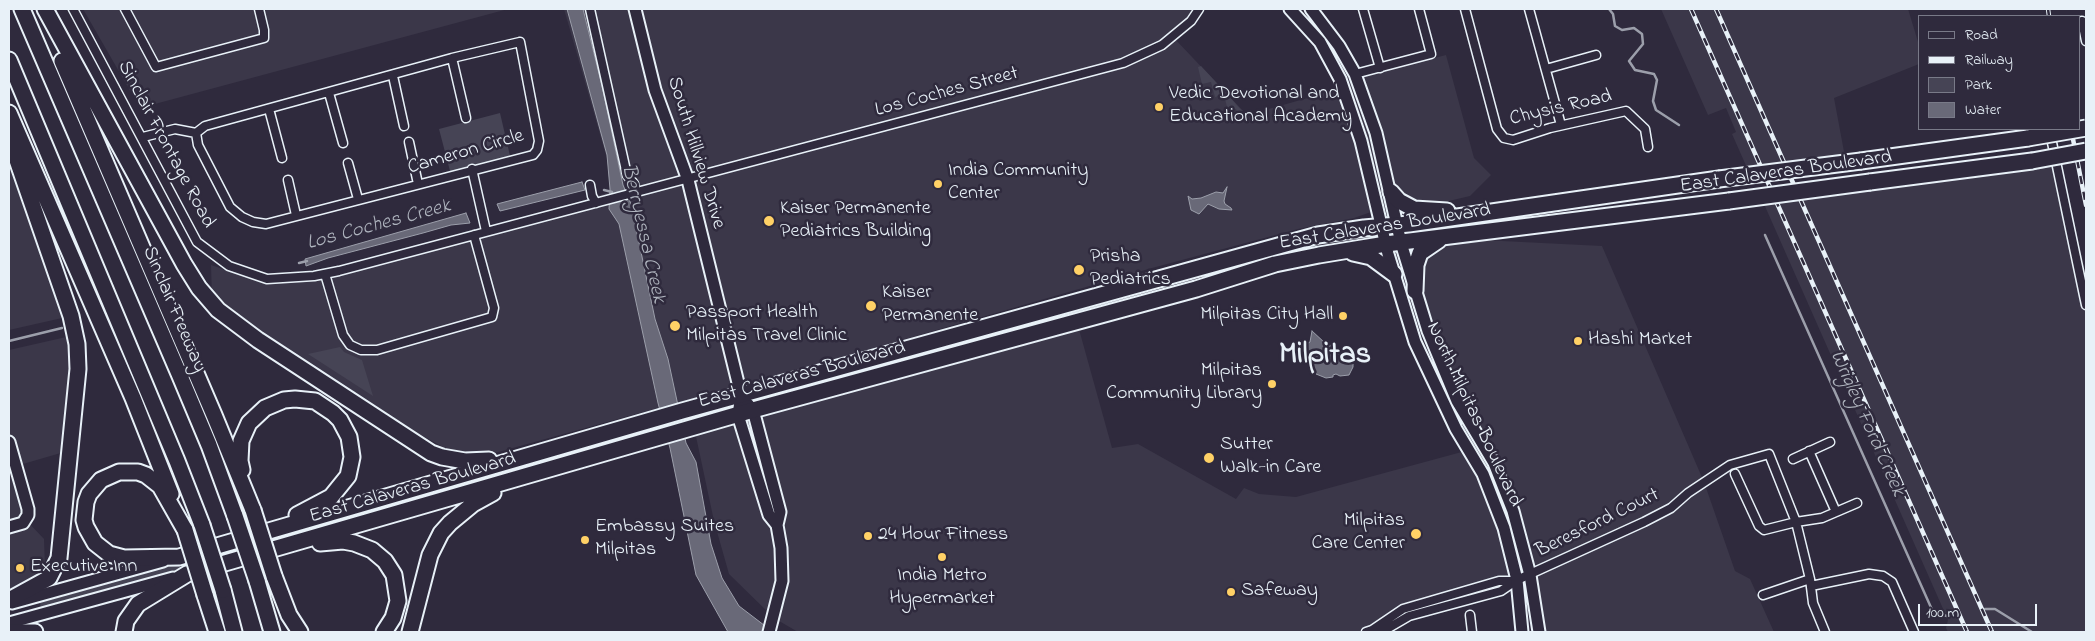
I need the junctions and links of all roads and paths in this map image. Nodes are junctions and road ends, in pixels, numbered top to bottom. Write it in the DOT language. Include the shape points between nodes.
graph roads {
  1 [pos="22,9"];
  2 [pos="40,9"];
  3 [pos="45,9"];
  4 [pos="73,9"];
  5 [pos="125,9"];
  6 [pos="259,9"];
  7 [pos="590,9"];
  8 [pos="635,9"];
  9 [pos="1199,9"];
  10 [pos="1290,9"];
  11 [pos="1311,9"];
  12 [pos="1363,9"];
  13 [pos="1419,9"];
  14 [pos="1465,9"];
  15 [pos="1529,9"];
  16 [pos="2082,21"];
  17 [pos="2086,41"];
  18 [pos="1596,55"];
  19 [pos="452,58"];
  20 [pos="9,60"];
  21 [pos="1380,68"];
  22 [pos="1546,69"];
  23 [pos="1355,74"];
  24 [pos="393,76"];
  25 [pos="329,93"];
  26 [pos="269,109"];
  27 [pos="9,113"];
  28 [pos="466,118"];
  29 [pos="1561,125"];
  30 [pos="404,126"];
  31 [pos="2049,130"];
  32 [pos="2074,130"];
  33 [pos="196,132"];
  34 [pos="9,137"];
  35 [pos="143,137"];
  36 [pos="408,142"];
  37 [pos="343,143"];
  38 [pos="1648,147"];
  39 [pos="2086,151"];
  40 [pos="282,158"];
  41 [pos="348,163"];
  42 [pos="472,169"];
  43 [pos="288,180"];
  44 [pos="688,180"];
  45 [pos="418,184"];
  46 [pos="590,185"];
  47 [pos="1391,192"];
  48 [pos="635,193"];
  49 [pos="358,200"];
  50 [pos="598,203"];
  51 [pos="1484,213"];
  52 [pos="296,216"];
  53 [pos="1398,225"];
  54 [pos="1381,226"];
  55 [pos="486,232"];
  56 [pos="474,235"];
  57 [pos="1442,238"];
  58 [pos="1401,243"];
  59 [pos="1386,244"];
  60 [pos="1319,255"];
  61 [pos="325,274"];
  62 [pos="1394,274"];
  63 [pos="1415,292"];
  64 [pos="2086,305"];
  65 [pos="741,395"];
  66 [pos="753,410"];
  67 [pos="738,415"];
  68 [pos="9,442"];
  69 [pos="1830,442"];
  70 [pos="1809,452"];
  71 [pos="516,459"];
  72 [pos="1793,459"];
  73 [pos="536,474"];
  74 [pos="1735,474"];
  75 [pos="1857,503"];
  76 [pos="253,510"];
  77 [pos="1836,512"];
  78 [pos="1796,522"];
  79 [pos="777,525"];
  80 [pos="9,527"];
  81 [pos="184,530"];
  82 [pos="266,532"];
  83 [pos="271,550"];
  84 [pos="179,557"];
  85 [pos="187,574"];
  86 [pos="1530,575"];
  87 [pos="274,576"];
  88 [pos="1517,580"];
  89 [pos="252,582"];
  90 [pos="1810,582"];
  91 [pos="205,595"];
  92 [pos="1763,595"];
  93 [pos="9,600"];
  94 [pos="9,604"];
  95 [pos="1470,615"];
  96 [pos="9,623"];
  97 [pos="1370,631"];
  98 [pos="9,632"];
  99 [pos="35,632"];
  100 [pos="124,632"];
  101 [pos="212,632"];
  102 [pos="216,632"];
  103 [pos="234,632"];
  104 [pos="262,632"];
  105 [pos="272,632"];
  106 [pos="288,632"];
  107 [pos="300,632"];
  108 [pos="384,632"];
  109 [pos="410,632"];
  110 [pos="769,632"];
  111 [pos="1472,632"];
  112 [pos="1522,632"];
  113 [pos="1539,632"];
  114 [pos="1825,632"];
  115 [pos="1914,632"];
  1 -- 89 [label="highway, Sinclair Freeway, bridge" via="209,445"];
  2 -- 76 [label="highway"];
  3 -- 71 [label="highway" via="184,264 218,310 258,340 431,453 465,462"];
  4 -- 35 [label="street, Sinclair Frontage Road"];
  5 -- 6 [label="street" via="156,67 264,38"];
  7 -- 48 [label="street" via="627,175 634,184"];
  8 -- 44 [label="main road, South Hillview Drive" via="655,90"];
  9 -- 44 [label="street, Los Coches Street" via="1191,21 1162,45 1123,63"];
  10 -- 54 [label="main road, North Milpitas Boulevard" via="1320,42 1340,79 1361,141"];
  11 -- 23 [label="main road, North Milpitas Boulevard"];
  12 -- 21 [label="street"];
  13 -- 21 [label="street" via="1431,54"];
  14 -- 29 [label="street, Chysis Road" via="1497,129 1504,138 1513,140"];
  15 -- 22 [label="street"];
  16 -- 17 [label="street"];
  18 -- 22 [label="street"];
  19 -- 24 [label="street, Cameron Circle"];
  19 -- 28 [label="street"];
  19 -- 42 [label="street, Cameron Circle" via="520,42 539,142 532,155"];
  20 -- 103 [label="highway, bridge" via="174,453 202,525"];
  21 -- 23 [label="street"];
  22 -- 29 [label="street"];
  23 -- 47 [label="main road, North Milpitas Boulevard" via="1376,133"];
  24 -- 25 [label="street, Cameron Circle"];
  24 -- 30 [label="street"];
  25 -- 26 [label="street, Cameron Circle"];
  25 -- 37 [label="street"];
  26 -- 33 [label="street, Cameron Circle" via="204,126"];
  26 -- 40 [label="street"];
  27 -- 81 [label="highway" via="136,406"];
  29 -- 38 [label="street, Chysis Road" via="1626,111 1645,129"];
  31 -- 64 [label="street"];
  32 -- 51 [label="highway, East Calaveras Boulevard, bridge"];
  33 -- 35 [label="street" via="175,130"];
  33 -- 52 [label="street, Cameron Circle" via="198,145 230,207 242,218 266,224"];
  34 -- 93 [label="highway" via="71,316 78,369 58,558 49,578"];
  35 -- 61 [label="street, Sinclair Frontage Road" via="197,242 229,266 267,279"];
  36 -- 45 [label="street"];
  39 -- 57 [label="highway, East Calaveras Boulevard, bridge"];
  41 -- 49 [label="street"];
  42 -- 45 [label="street, Cameron Circle"];
  42 -- 55 [label="street"];
  43 -- 52 [label="street"];
  44 -- 48 [label="street, Sinclair Frontage Road"];
  44 -- 65 [label="main road, South Hillview Drive"];
  45 -- 49 [label="street, Cameron Circle"];
  46 -- 50 [label="street" via="592,196"];
  47 -- 51 [label="highway" via="1414,209"];
  47 -- 53 [label="main road, North Milpitas Boulevard"];
  48 -- 50 [label="street, Sinclair Frontage Road"];
  49 -- 52 [label="street, Cameron Circle"];
  50 -- 55 [label="street, Sinclair Frontage Road"];
  51 -- 53 [label="highway, East Calaveras Boulevard"];
  53 -- 54 [label="highway, East Calaveras Boulevard"];
  53 -- 58 [label="main road, North Milpitas Boulevard"];
  54 -- 59 [label="main road, North Milpitas Boulevard"];
  54 -- 65 [label="highway, East Calaveras Boulevard" via="1318,234"];
  55 -- 56 [label="street, Sinclair Frontage Road"];
  56 -- 61 [label="street, Sinclair Frontage Road"];
  56 -- 61 [label="street" via="494,308 492,317 377,350 361,350 350,345 343,335"];
  57 -- 58 [label="highway, East Calaveras Boulevard"];
  57 -- 63 [label="highway" via="1420,253"];
  58 -- 59 [label="highway, East Calaveras Boulevard"];
  58 -- 63 [label="main road, North Milpitas Boulevard"];
  59 -- 60 [label="highway, East Calaveras Boulevard"];
  59 -- 62 [label="main road, North Milpitas Boulevard"];
  60 -- 62 [label="highway" via="1357,253 1371,257"];
  60 -- 66 [label="highway, East Calaveras Boulevard" via="1275,264 1196,289"];
  62 -- 88 [label="main road, North Milpitas Boulevard" via="1426,367 1493,495"];
  63 -- 86 [label="main road, North Milpitas Boulevard" via="1457,401 1494,463 1513,510"];
  65 -- 66 [label="main road"];
  65 -- 67 [label="main road"];
  65 -- 71 [label="highway, East Calaveras Boulevard"];
  66 -- 67 [label="highway, East Calaveras Boulevard"];
  66 -- 79 [label="main road" via="780,512"];
  67 -- 73 [label="highway, East Calaveras Boulevard"];
  67 -- 79 [label="main road" via="769,515"];
  68 -- 80 [label="main road" via="28,515 23,523"];
  69 -- 70 [label="street"];
  70 -- 72 [label="street"];
  70 -- 77 [label="street"];
  71 -- 82 [label="highway, East Calaveras Boulevard"];
  73 -- 83 [label="highway, East Calaveras Boulevard"];
  73 -- 109 [label="highway" via="473,504 441,533 428,562"];
  74 -- 78 [label="street" via="1759,526 1764,530"];
  75 -- 77 [label="street"];
  76 -- 82 [label="highway" via="240,461 241,441 249,422 265,408 284,400 315,401 333,413 349,437 352,457 348,476 322,503"];
  76 -- 87 [label="highway, bridge"];
  77 -- 78 [label="street"];
  78 -- 86 [label="street, Beresford Court" via="1770,454 1730,464 1671,508"];
  78 -- 90 [label="street"];
  79 -- 110 [label="main road" via="782,581"];
  81 -- 84 [label="highway" via="160,486 138,472 118,472 101,480 86,502 86,527 95,543 109,554 124,558"];
  81 -- 91 [label="highway, bridge"];
  82 -- 84 [label="highway, East Calaveras Boulevard"];
  83 -- 85 [label="highway, East Calaveras Boulevard"];
  83 -- 108 [label="highway" via="343,541 363,545 379,555 394,575 398,593 396,609"];
  84 -- 94 [label="main road, East Calaveras Boulevard"];
  85 -- 96 [label="main road, East Calaveras Boulevard"];
  85 -- 100 [label="highway" via="138,604 126,621"];
  86 -- 88 [label="street, Beresford Court"];
  86 -- 113 [label="main road, North Milpitas Boulevard"];
  87 -- 106 [label="highway"];
  87 -- 107 [label="highway" via="289,615"];
  88 -- 97 [label="street, Beresford Court" via="1499,581 1403,609"];
  88 -- 112 [label="main road, North Milpitas Boulevard"];
  89 -- 104 [label="highway"];
  89 -- 105 [label="highway, Sinclair Freeway"];
  90 -- 92 [label="street"];
  90 -- 114 [label="street" via="1813,603"];
  90 -- 115 [label="street" via="1869,574 1883,576 1892,582"];
  91 -- 101 [label="highway"];
  91 -- 102 [label="highway"];
  95 -- 111 [label="street"];
  98 -- 99 [label="highway"];
}
